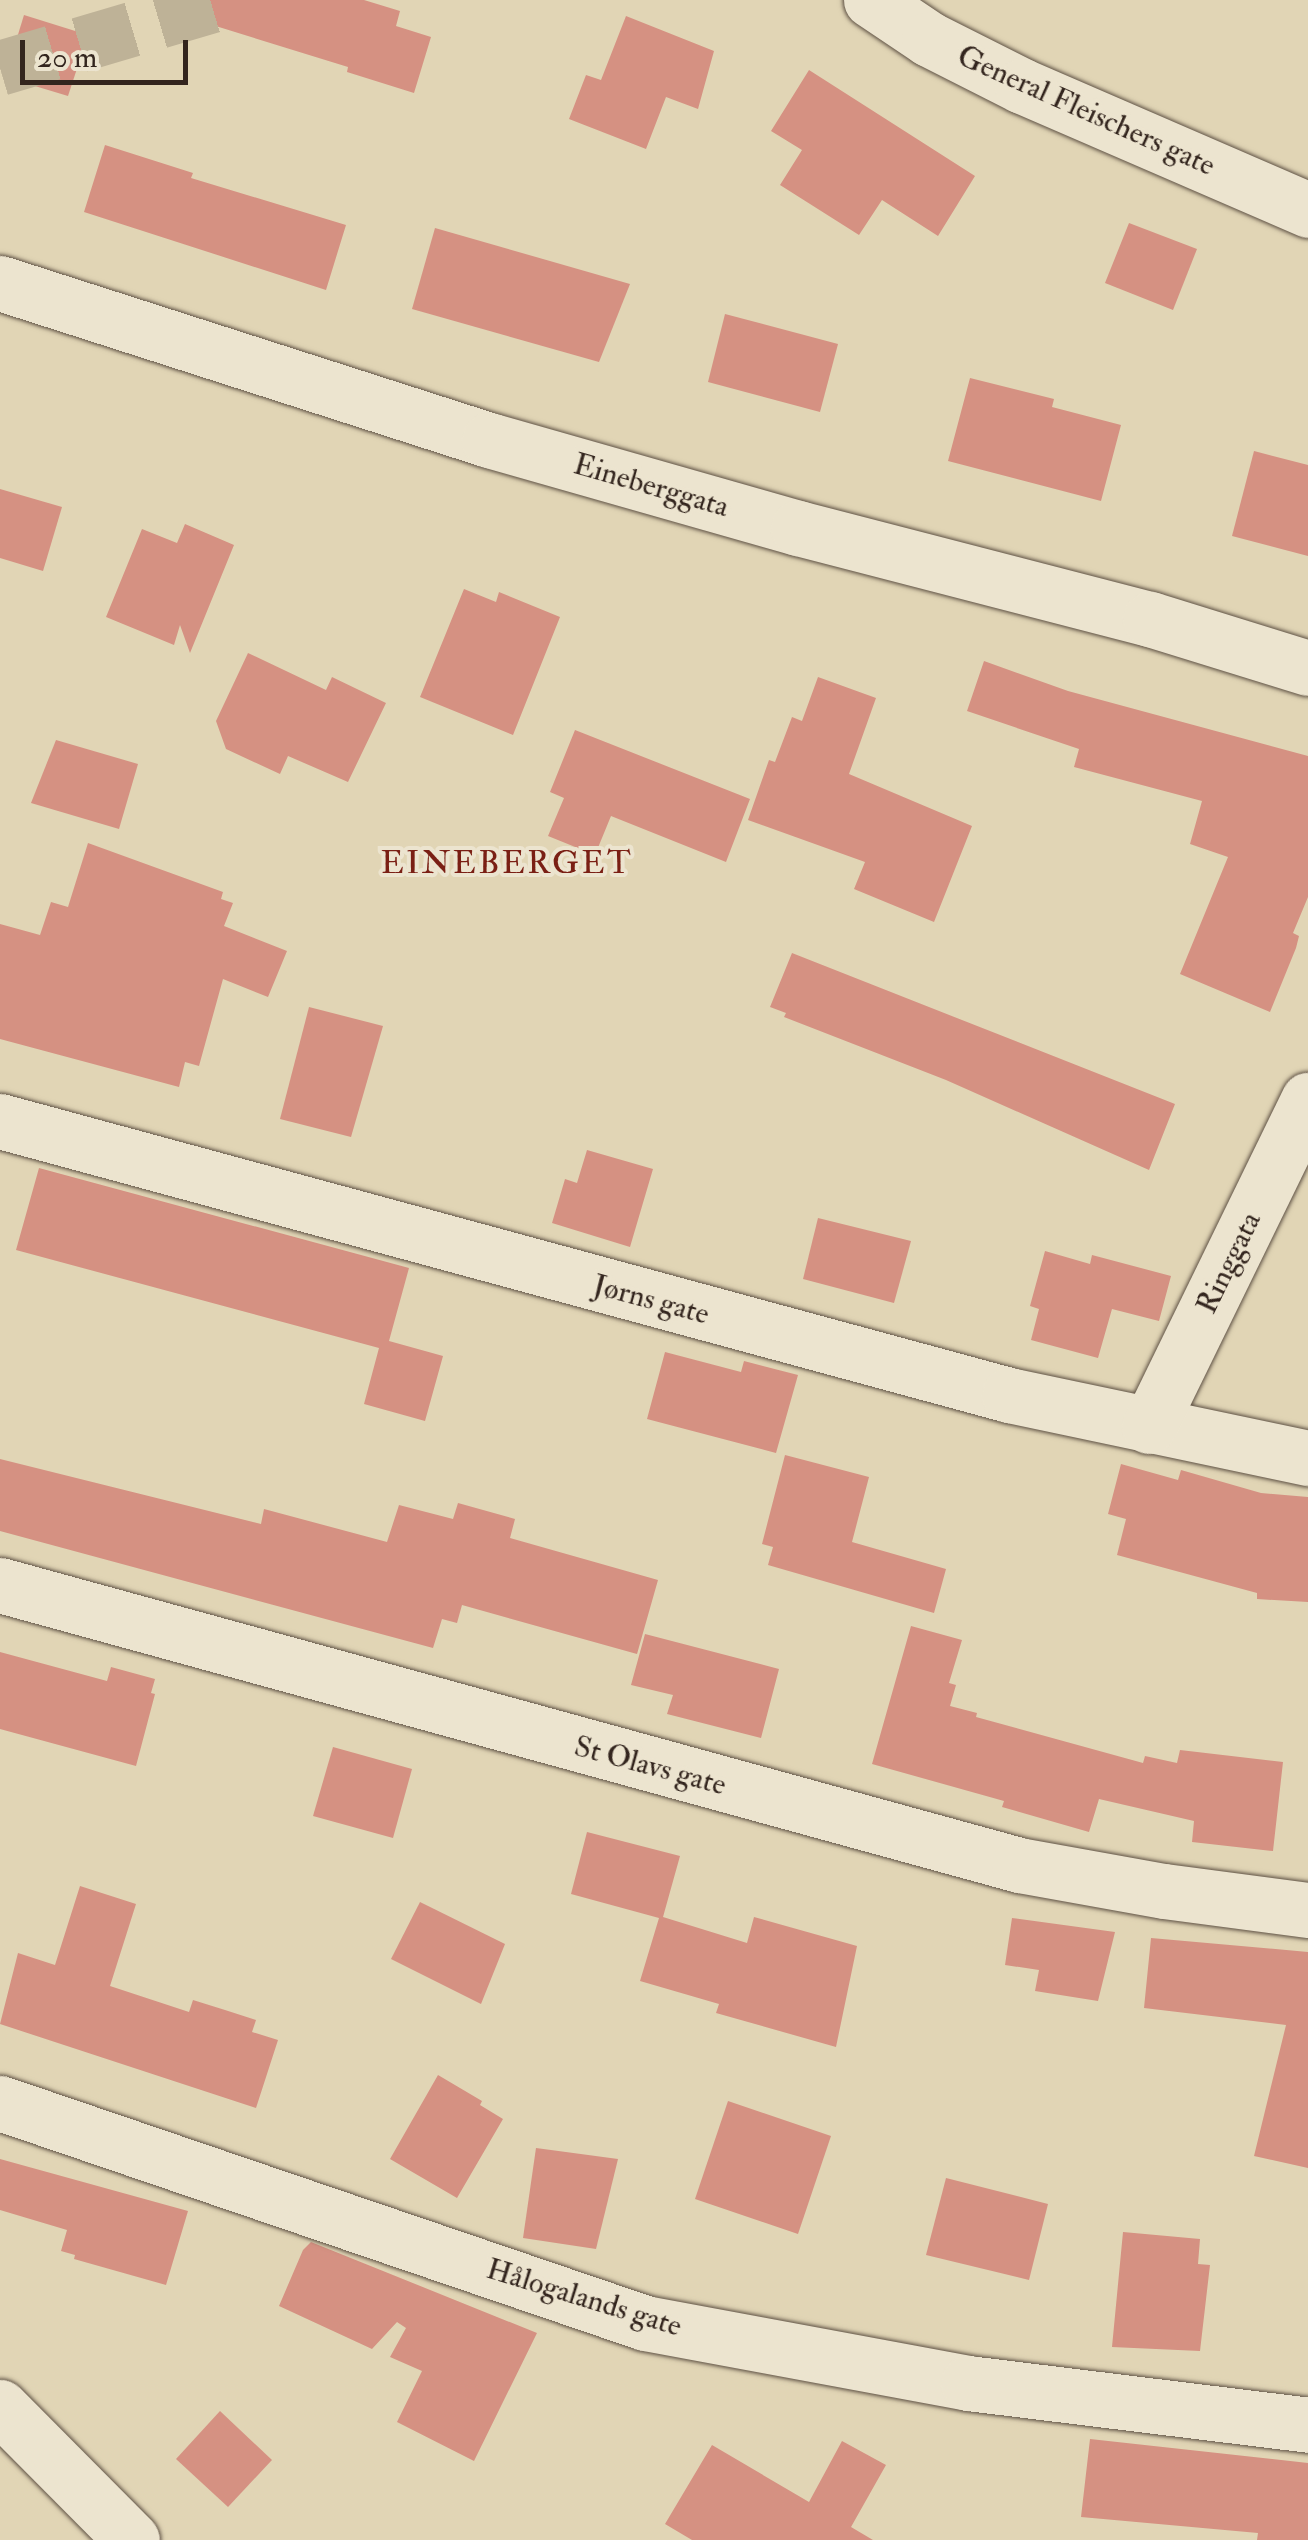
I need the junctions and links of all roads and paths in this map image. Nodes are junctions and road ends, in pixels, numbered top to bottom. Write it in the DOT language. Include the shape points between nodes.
graph roads {
  1 [pos="871,0"];
  2 [pos="1308,210"];
  3 [pos="0,283"];
  4 [pos="1308,668"];
  5 [pos="1308,1100"];
  6 [pos="0,1121"];
  7 [pos="1149,1426"];
  8 [pos="1308,1458"];
  9 [pos="0,1586"];
  10 [pos="1308,1910"];
  11 [pos="0,2104"];
  12 [pos="0,2406"];
  13 [pos="1308,2424"];
  14 [pos="132,2540"];
  1 -- 2 [label="street, General Fleischers gate" via="1022,86"];
  3 -- 4 [label="street, Eineberggata" via="489,440"];
  5 -- 7 [label="street, Ringgata"];
  6 -- 7 [label="street, Jørns gate" via="759,1330"];
  7 -- 8 [label="street, Jørns gate"];
  9 -- 10 [label="street, St Olavs gate" via="1019,1864"];
  11 -- 13 [label="street, Hålogalands gate" via="646,2323 968,2384"];
  12 -- 14 [label="street"];
}
